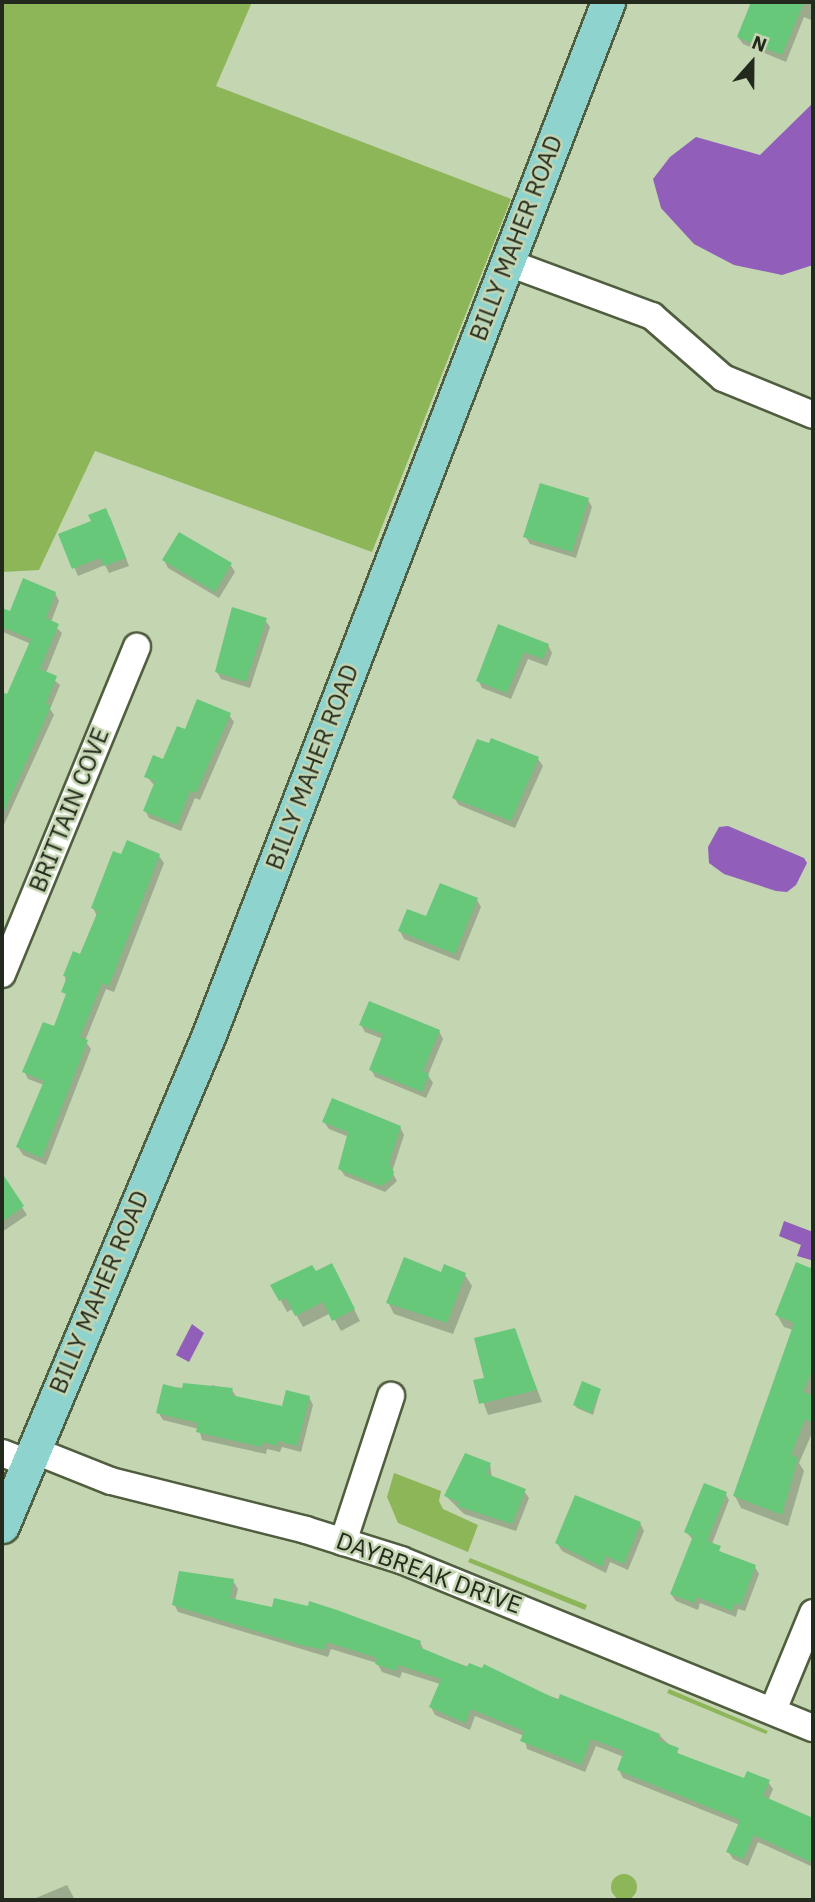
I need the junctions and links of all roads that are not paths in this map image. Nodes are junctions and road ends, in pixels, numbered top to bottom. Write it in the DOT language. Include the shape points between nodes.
graph roads {
  1 [pos="608,2"];
  2 [pos="506,262"];
  3 [pos="813,415"];
  4 [pos="137,647"];
  5 [pos="2,974"];
  6 [pos="391,1396"];
  7 [pos="21,1456"];
  8 [pos="2,1526"];
  9 [pos="343,1542"];
  10 [pos="813,1613"];
  11 [pos="773,1710"];
  12 [pos="813,1728"];
  1 -- 2 [label="main road, BILLY MAHER ROAD"];
  2 -- 3 [label="street" via="652,316 723,378"];
  2 -- 7 [label="main road, BILLY MAHER ROAD" via="208,1037"];
  4 -- 5 [label="street, BRITTAIN COVE"];
  6 -- 9 [label="street"];
  7 -- 8 [label="main road, BILLY MAHER ROAD"];
  7 -- 9 [label="street, DAYBREAK DRIVE"];
  9 -- 11 [label="street, DAYBREAK DRIVE" via="488,1593"];
  10 -- 11 [label="street"];
  11 -- 12 [label="street, DAYBREAK DRIVE"];
}
